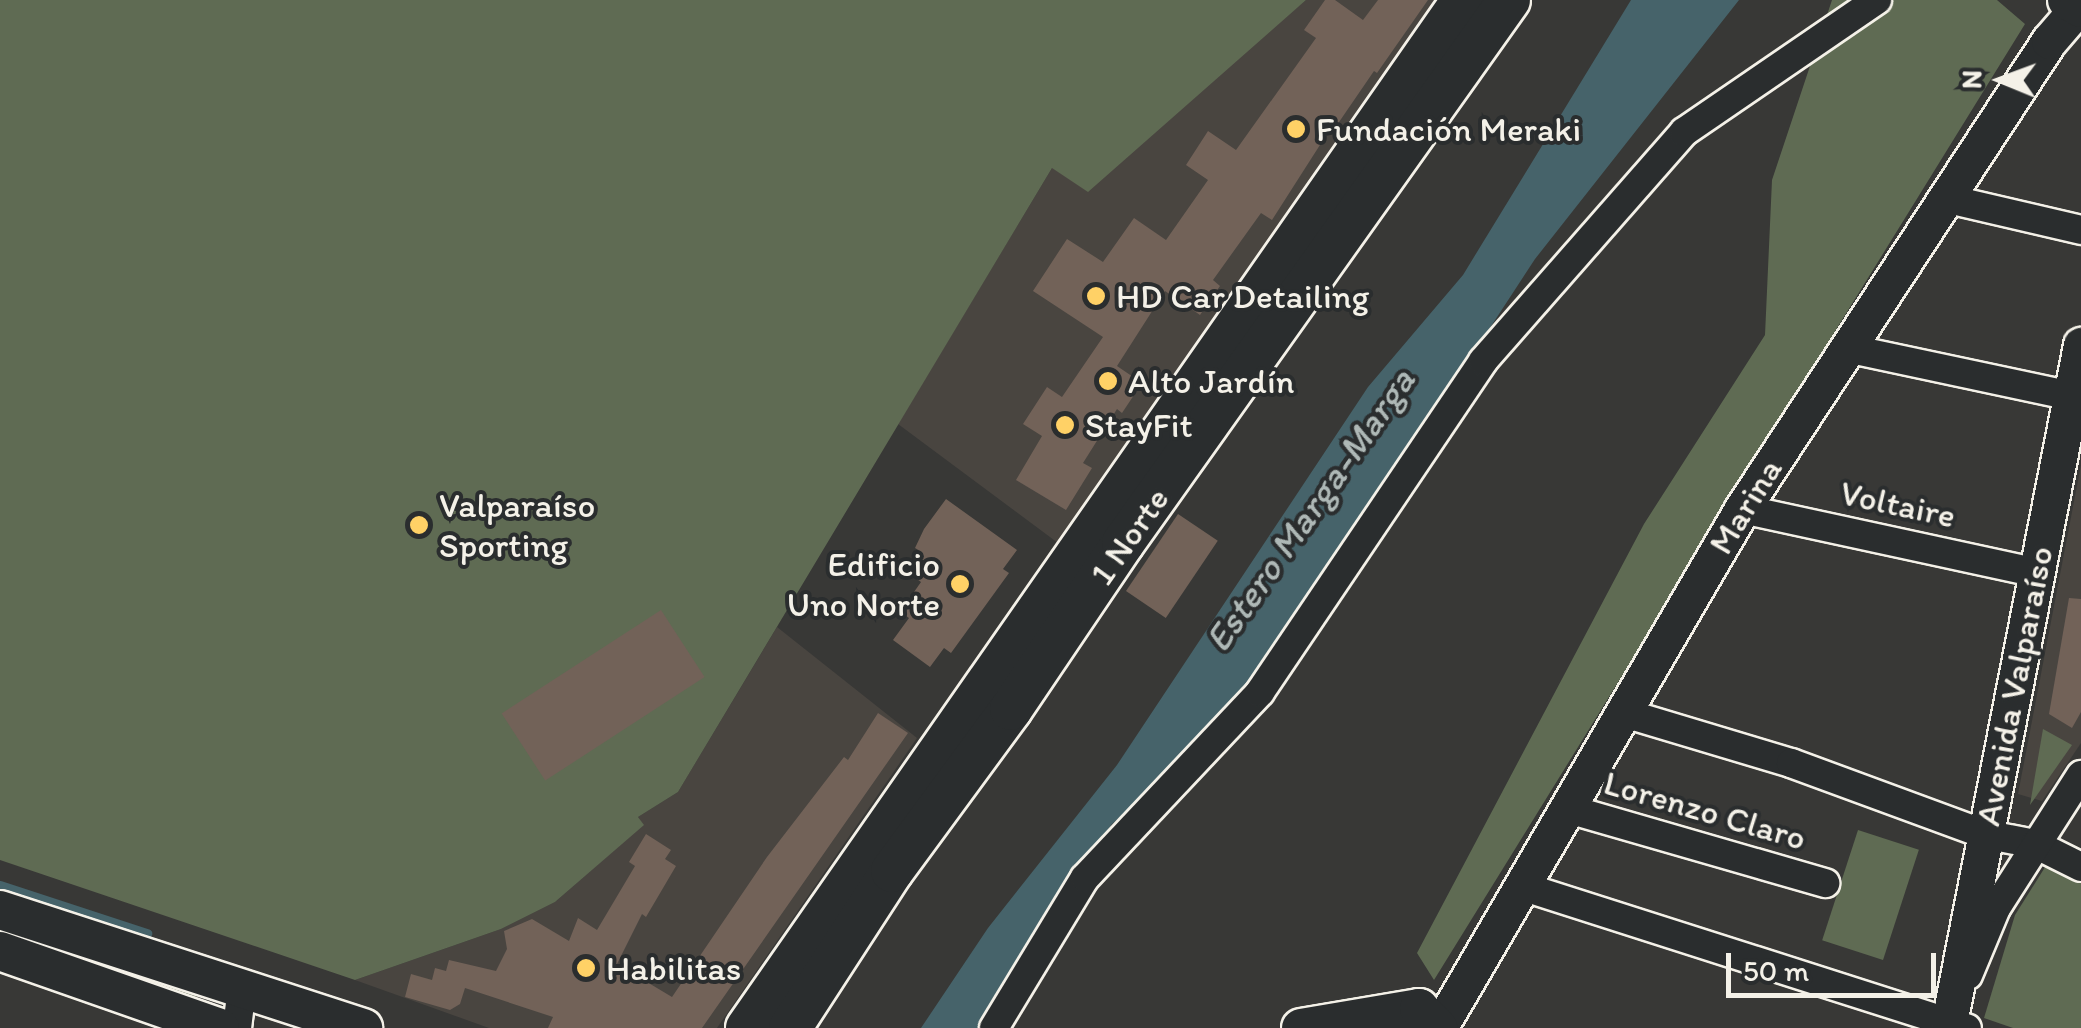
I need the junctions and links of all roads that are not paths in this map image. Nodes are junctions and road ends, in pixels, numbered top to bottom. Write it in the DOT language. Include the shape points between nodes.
graph roads {
  1 [pos="1463,0"];
  2 [pos="1509,0"];
  3 [pos="1877,0"];
  4 [pos="2077,4"];
  5 [pos="1944,198"];
  6 [pos="2081,230"];
  7 [pos="2081,345"];
  8 [pos="1846,348"];
  9 [pos="2070,396"];
  10 [pos="1742,509"];
  11 [pos="2038,572"];
  12 [pos="1621,712"];
  13 [pos="2081,776"];
  14 [pos="1565,808"];
  15 [pos="1984,834"];
  16 [pos="2035,844"];
  17 [pos="2081,867"];
  18 [pos="1825,883"];
  19 [pos="1520,886"];
  20 [pos="0,910"];
  21 [pos="0,951"];
  22 [pos="242,987"];
  23 [pos="1432,1021"];
  24 [pos="1955,1026"];
  25 [pos="220,1028"];
  26 [pos="237,1028"];
  27 [pos="363,1028"];
  28 [pos="748,1028"];
  29 [pos="790,1028"];
  30 [pos="994,1028"];
  31 [pos="1300,1028"];
  1 -- 28 [label="main road, 1 Norte"];
  2 -- 29 [label="main road, 1 Norte" via="892,870"];
  3 -- 30 [label="street" via="1684,132 1482,362 1260,692 1085,878"];
  4 -- 5 [label="street, Marina"];
  5 -- 6 [label="street"];
  5 -- 8 [label="street, Marina"];
  7 -- 9 [label="street, Avenida Valparaíso"];
  8 -- 9 [label="street"];
  8 -- 10 [label="street, Marina"];
  9 -- 11 [label="street, Avenida Valparaíso"];
  10 -- 11 [label="street, Voltaire"];
  10 -- 12 [label="street, Marina"];
  11 -- 15 [label="street, Avenida Valparaíso"];
  12 -- 14 [label="street, Marina"];
  12 -- 15 [label="street" via="1791,763"];
  13 -- 16 [label="street"];
  14 -- 18 [label="street, Lorenzo Claro"];
  14 -- 19 [label="street, Marina"];
  15 -- 16 [label="street"];
  15 -- 24 [label="street, Avenida Valparaíso"];
  16 -- 17 [label="street"];
  16 -- 24 [label="street" via="1996,908"];
  19 -- 23 [label="street, Marina"];
  19 -- 24 [label="street"];
  20 -- 22 [label="main road"];
  21 -- 25 [label="main road"];
  22 -- 26 [label="street"];
  22 -- 27 [label="main road"];
  23 -- 31 [label="main road"];
}
